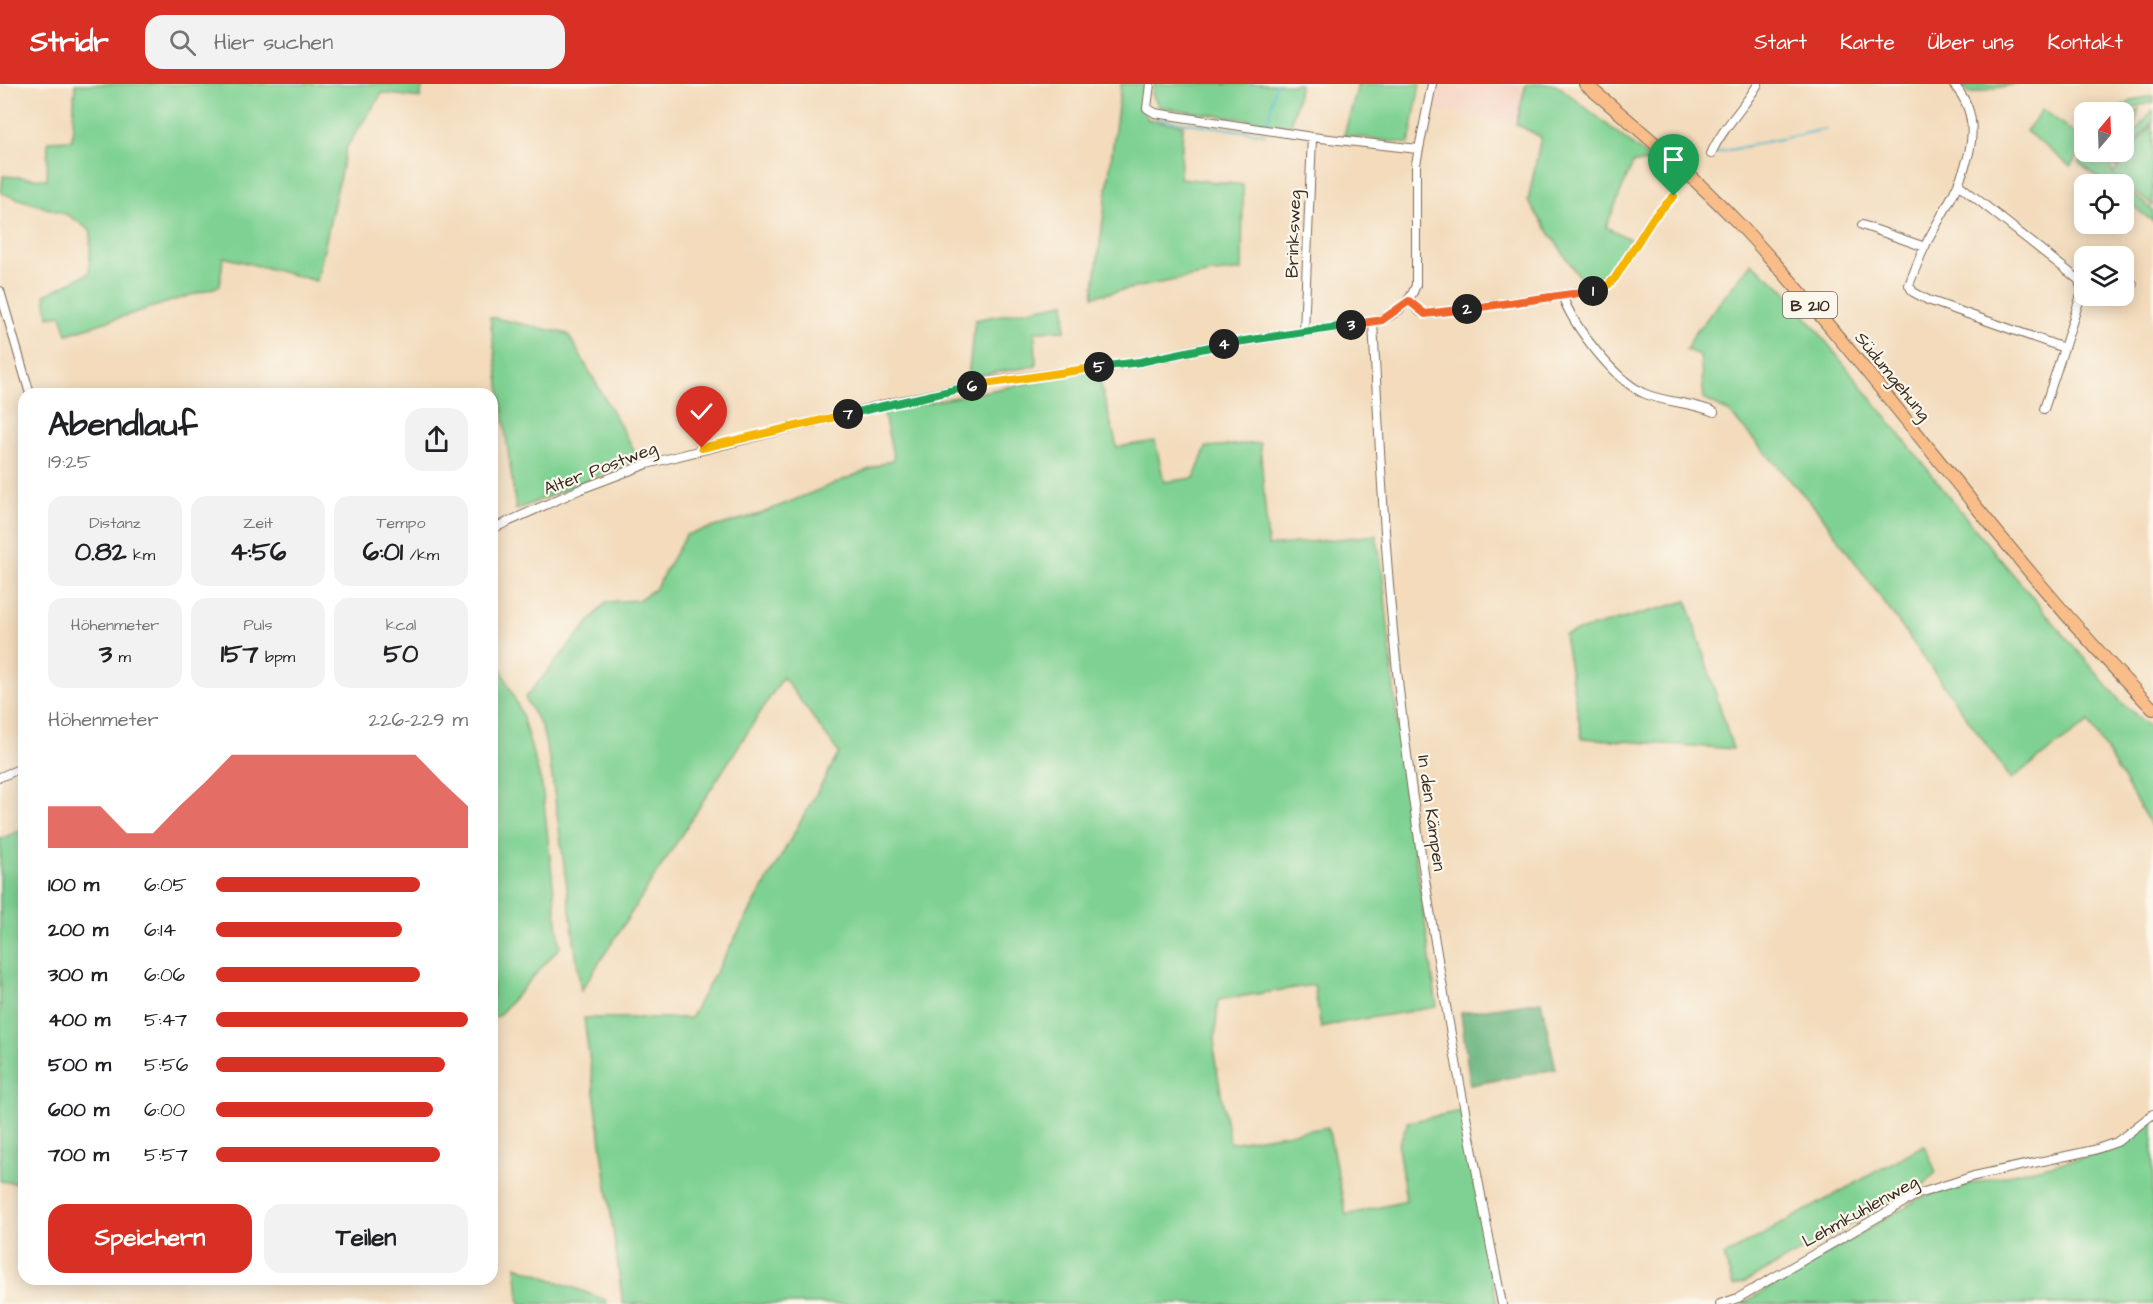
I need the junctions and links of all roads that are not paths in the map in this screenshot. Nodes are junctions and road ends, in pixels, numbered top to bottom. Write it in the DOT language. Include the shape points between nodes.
graph roads {
  1 [pos="1150,84"];
  2 [pos="1432,84"];
  3 [pos="1585,84"];
  4 [pos="1758,84"];
  5 [pos="1953,84"];
  6 [pos="1312,137"];
  7 [pos="1418,149"];
  8 [pos="1711,154"];
  9 [pos="1958,184"];
  10 [pos="1674,196"];
  11 [pos="1863,225"];
  12 [pos="1924,246"];
  13 [pos="2074,275"];
  14 [pos="0,291"];
  15 [pos="1562,295"];
  16 [pos="1409,301"];
  17 [pos="2,304"];
  18 [pos="2078,306"];
  19 [pos="1373,322"];
  20 [pos="1304,332"];
  21 [pos="2064,348"];
  22 [pos="28,388"];
  23 [pos="2044,409"];
  24 [pos="1714,412"];
  25 [pos="498,526"];
  26 [pos="2153,709"];
  27 [pos="18,770"];
  28 [pos="0,777"];
  29 [pos="2153,1114"];
  30 [pos="1502,1304"];
  31 [pos="1720,1304"];
  1 -- 6 [label="street" via="1147,108 1155,113"];
  2 -- 7 [label="street"];
  3 -- 26 [label="main road, Südumgehung / B 210" via="1692,177 1748,235 1847,348 2047,595"];
  4 -- 8 [label="street"];
  5 -- 9 [label="street" via="1969,108 1973,129"];
  6 -- 7 [label="street"];
  6 -- 20 [label="street, Brinksweg"];
  7 -- 16 [label="street" via="1418,274"];
  9 -- 12 [label="street"];
  9 -- 13 [label="street"];
  10 -- 15 [label="street" via="1653,218 1608,285"];
  11 -- 12 [label="street"];
  12 -- 21 [label="street" via="1909,285 1913,292"];
  14 -- 17 [label="street"];
  15 -- 16 [label="street" via="1429,314 1420,312"];
  15 -- 24 [label="street" via="1569,316 1581,333 1631,384 1655,397"];
  16 -- 19 [label="street, Alter Postweg" via="1390,316"];
  17 -- 22 [label="street"];
  18 -- 21 [label="street"];
  19 -- 20 [label="street, Alter Postweg"];
  19 -- 30 [label="street, In den Kämpen" via="1384,539 1402,714 1451,1040"];
  20 -- 25 [label="street, Alter Postweg" via="1140,362 996,381 702,448 624,471"];
  21 -- 23 [label="street"];
  27 -- 28 [label="street"];
  29 -- 31 [label="street, Lehmkuhlenweg" via="2117,1142 2094,1150 1974,1176 1918,1194 1738,1298"];
}
